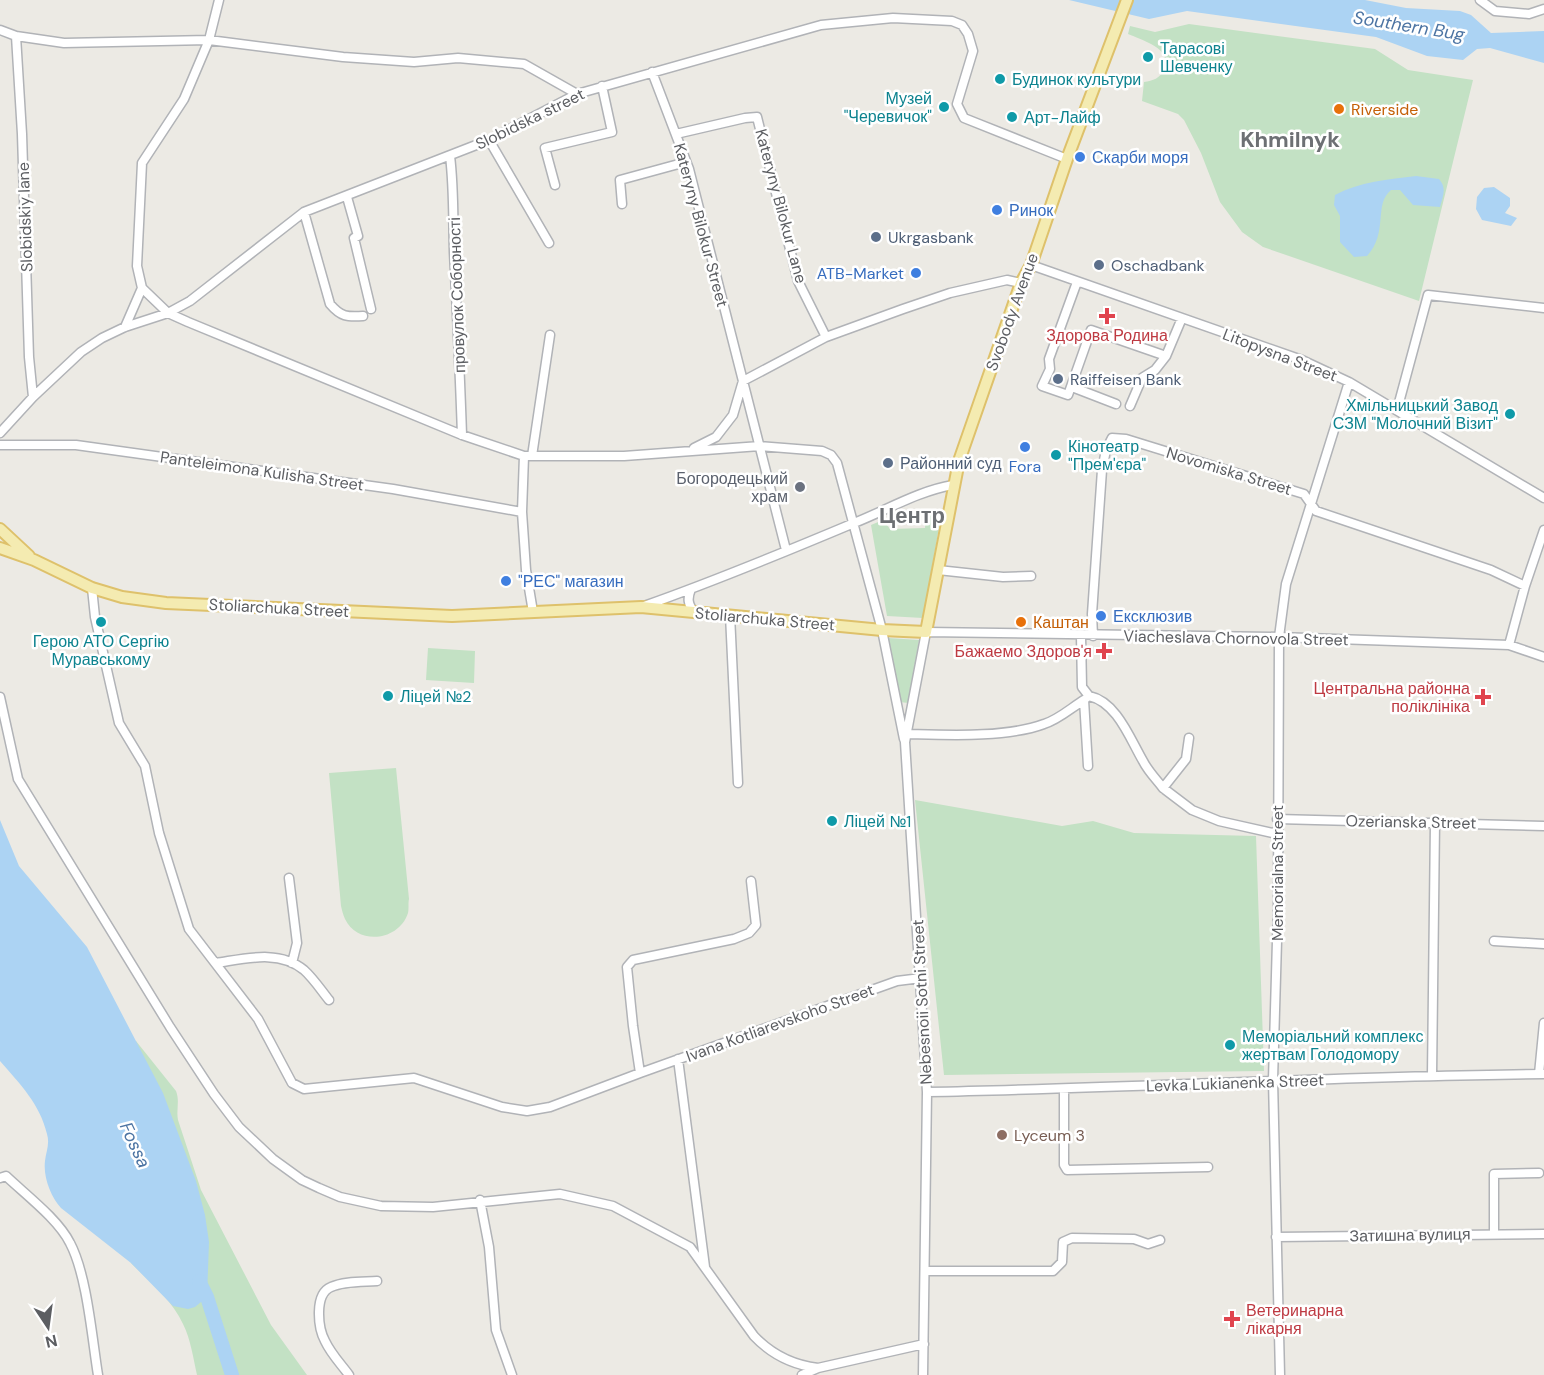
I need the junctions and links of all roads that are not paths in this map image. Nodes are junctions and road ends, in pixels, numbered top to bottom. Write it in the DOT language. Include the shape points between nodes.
graph roads {
  1 [pos="219,0"];
  2 [pos="1127,0"];
  3 [pos="1480,0"];
  4 [pos="1544,9"];
  5 [pos="0,30"];
  6 [pos="16,36"];
  7 [pos="209,40"];
  8 [pos="652,72"];
  9 [pos="602,86"];
  10 [pos="577,94"];
  11 [pos="676,134"];
  12 [pos="489,140"];
  13 [pos="450,156"];
  14 [pos="1067,159"];
  15 [pos="686,162"];
  16 [pos="555,185"];
  17 [pos="347,197"];
  18 [pos="622,204"];
  19 [pos="304,212"];
  20 [pos="549,243"];
  21 [pos="1031,265"];
  22 [pos="1077,282"];
  23 [pos="1021,283"];
  24 [pos="142,288"];
  25 [pos="1544,308"];
  26 [pos="371,309"];
  27 [pos="168,313"];
  28 [pos="363,316"];
  29 [pos="1182,318"];
  30 [pos="125,327"];
  31 [pos="550,335"];
  32 [pos="826,337"];
  33 [pos="1166,356"];
  34 [pos="742,381"];
  35 [pos="1349,382"];
  36 [pos="1071,387"];
  37 [pos="33,398"];
  38 [pos="1116,404"];
  39 [pos="1130,406"];
  40 [pos="1396,410"];
  41 [pos="0,433"];
  42 [pos="462,435"];
  43 [pos="0,445"];
  44 [pos="760,446"];
  45 [pos="690,450"];
  46 [pos="528,456"];
  47 [pos="953,485"];
  48 [pos="1544,498"];
  49 [pos="1310,503"];
  50 [pos="522,512"];
  51 [pos="855,523"];
  52 [pos="0,529"];
  53 [pos="1544,530"];
  54 [pos="0,548"];
  55 [pos="786,550"];
  56 [pos="34,560"];
  57 [pos="938,570"];
  58 [pos="1031,576"];
  59 [pos="1525,586"];
  60 [pos="92,588"];
  61 [pos="691,589"];
  62 [pos="641,607"];
  63 [pos="532,612"];
  64 [pos="694,612"];
  65 [pos="730,615"];
  66 [pos="882,630"];
  67 [pos="926,632"];
  68 [pos="1081,636"];
  69 [pos="1093,636"];
  70 [pos="1279,638"];
  71 [pos="1509,645"];
  72 [pos="1544,657"];
  73 [pos="0,697"];
  74 [pos="1086,698"];
  75 [pos="906,738"];
  76 [pos="1190,738"];
  77 [pos="1088,766"];
  78 [pos="738,783"];
  79 [pos="1163,788"];
  80 [pos="1277,819"];
  81 [pos="1435,822"];
  82 [pos="1544,826"];
  83 [pos="1277,834"];
  84 [pos="289,878"];
  85 [pos="751,881"];
  86 [pos="1494,941"];
  87 [pos="1544,944"];
  88 [pos="216,963"];
  89 [pos="292,963"];
  90 [pos="921,978"];
  91 [pos="329,1000"];
  92 [pos="1544,1023"];
  93 [pos="678,1059"];
  94 [pos="640,1073"];
  95 [pos="1541,1074"];
  96 [pos="1432,1076"];
  97 [pos="1273,1080"];
  98 [pos="1064,1090"];
  99 [pos="927,1092"];
  100 [pos="1209,1167"];
  101 [pos="1539,1173"];
  102 [pos="3,1177"];
  103 [pos="480,1200"];
  104 [pos="1494,1234"];
  105 [pos="1544,1234"];
  106 [pos="1276,1237"];
  107 [pos="1160,1240"];
  108 [pos="705,1269"];
  109 [pos="925,1271"];
  110 [pos="377,1281"];
  111 [pos="924,1344"];
  112 [pos="818,1368"];
  113 [pos="98,1375"];
  114 [pos="350,1375"];
  115 [pos="512,1375"];
  116 [pos="802,1375"];
  117 [pos="923,1375"];
  118 [pos="1280,1375"];
  1 -- 7 [label="street"];
  2 -- 14 [label="main road, Svobody Avenue"];
  3 -- 4 [label="street" via="1495,11 1528,14"];
  5 -- 6 [label="street"];
  6 -- 7 [label="street" via="64,43"];
  6 -- 37 [label="street, Slobidskiy lane"];
  7 -- 10 [label="street" via="343,57 414,62 458,58 524,64"];
  7 -- 24 [label="street" via="184,99 142,163 137,266"];
  8 -- 9 [label="street, Slobidska street"];
  8 -- 11 [label="street, Kateryny Bilokur Street"];
  8 -- 14 [label="street, Slobidska street" via="821,25 892,18 952,21 962,25 973,51 957,104 964,118"];
  9 -- 10 [label="street, Slobidska street"];
  9 -- 16 [label="street" via="612,132 545,148"];
  10 -- 12 [label="street, Slobidska street"];
  11 -- 15 [label="street, Kateryny Bilokur Street"];
  11 -- 32 [label="street, Kateryny Bilokur Lane" via="757,117 798,281"];
  12 -- 13 [label="street, Slobidska street"];
  12 -- 20 [label="street"];
  13 -- 17 [label="street, Slobidska street"];
  13 -- 42 [label="street, провулок Соборності"];
  14 -- 21 [label="main road, Svobody Avenue"];
  15 -- 18 [label="street" via="620,180"];
  15 -- 34 [label="street, Kateryny Bilokur Street"];
  17 -- 19 [label="street, Slobidska street"];
  17 -- 26 [label="street"];
  19 -- 27 [label="street, Slobidska street" via="190,301"];
  19 -- 28 [label="street" via="330,304 346,317"];
  21 -- 22 [label="street, Litopysna Street"];
  21 -- 23 [label="main road, Svobody Avenue"];
  22 -- 29 [label="street, Litopysna Street"];
  22 -- 36 [label="street" via="1042,386 1068,395"];
  23 -- 32 [label="street" via="1007,280 950,293"];
  23 -- 47 [label="main road, Svobody Avenue"];
  24 -- 27 [label="street"];
  24 -- 30 [label="street"];
  25 -- 40 [label="street" via="1428,295"];
  27 -- 30 [label="street, Slobidska street"];
  27 -- 42 [label="street"];
  29 -- 33 [label="street"];
  29 -- 35 [label="street, Litopysna Street" via="1302,360"];
  30 -- 37 [label="street, Slobidska street" via="81,352"];
  31 -- 46 [label="street"];
  32 -- 34 [label="street"];
  33 -- 36 [label="street" via="1091,330"];
  33 -- 39 [label="street" via="1142,378"];
  34 -- 44 [label="street, Kateryny Bilokur Street"];
  34 -- 45 [label="street" via="733,415 716,437"];
  35 -- 40 [label="street, Litopysna Street"];
  35 -- 49 [label="street, Memorialna Street"];
  36 -- 38 [label="street"];
  37 -- 41 [label="street, Slobidska street"];
  40 -- 48 [label="street, Litopysna Street"];
  42 -- 46 [label="street"];
  43 -- 50 [label="street, Panteleimona Kulisha Street" via="76,445 393,489"];
  44 -- 45 [label="street"];
  44 -- 51 [label="street" via="831,455"];
  44 -- 55 [label="street, Kateryny Bilokur Street"];
  45 -- 46 [label="street" via="624,456"];
  46 -- 50 [label="street"];
  47 -- 51 [label="street" via="934,489"];
  47 -- 57 [label="main road, Svobody Avenue"];
  49 -- 59 [label="street, Novomiska Street" via="1316,512 1491,570"];
  49 -- 69 [label="street, Novomiska Street" via="1304,494 1113,438 1102,470"];
  49 -- 70 [label="street, Memorialna Street" via="1286,584"];
  50 -- 63 [label="street"];
  51 -- 55 [label="street"];
  51 -- 66 [label="street"];
  52 -- 56 [label="main road"];
  53 -- 59 [label="street"];
  54 -- 56 [label="main road"];
  55 -- 61 [label="street"];
  56 -- 60 [label="main road, Stoliarchuka Street"];
  57 -- 58 [label="street"];
  57 -- 67 [label="main road, Svobody Avenue"];
  59 -- 71 [label="street"];
  60 -- 63 [label="main road, Stoliarchuka Street" via="166,603 452,616"];
  60 -- 88 [label="street, Ivana Kotliarevskoho Street" via="94,617 119,723 145,766 159,832 189,929"];
  61 -- 62 [label="street"];
  61 -- 64 [label="street" via="689,605"];
  62 -- 63 [label="main road, Stoliarchuka Street"];
  62 -- 64 [label="main road, Stoliarchuka Street"];
  64 -- 65 [label="main road, Stoliarchuka Street"];
  65 -- 66 [label="main road, Stoliarchuka Street"];
  65 -- 78 [label="street"];
  66 -- 67 [label="main road, Stoliarchuka Street"];
  66 -- 75 [label="street"];
  67 -- 68 [label="street, Viacheslava Chornovola Street"];
  67 -- 75 [label="street, Nebesnoii Sotni Street"];
  68 -- 69 [label="street, Viacheslava Chornovola Street"];
  68 -- 74 [label="street" via="1082,687"];
  69 -- 70 [label="street, Viacheslava Chornovola Street"];
  70 -- 71 [label="street, Viacheslava Chornovola Street"];
  70 -- 80 [label="street, Memorialna Street"];
  71 -- 72 [label="street, Viacheslava Chornovola Street"];
  73 -- 103 [label="street" via="18,779 170,1027 248,1137 302,1180 340,1197 381,1206 417,1208"];
  74 -- 75 [label="street" via="1046,724 1024,729"];
  74 -- 77 [label="street"];
  74 -- 79 [label="street" via="1101,699"];
  75 -- 90 [label="street, Nebesnoii Sotni Street"];
  76 -- 79 [label="street" via="1185,759"];
  79 -- 83 [label="street" via="1192,810 1219,821"];
  80 -- 81 [label="street, Ozerianska Street"];
  80 -- 83 [label="street, Memorialna Street"];
  81 -- 82 [label="street, Ozerianska Street"];
  81 -- 96 [label="street"];
  83 -- 97 [label="street, Memorialna Street"];
  84 -- 89 [label="street" via="297,943"];
  85 -- 94 [label="street" via="756,925 749,933 633,960 627,967"];
  86 -- 87 [label="street"];
  88 -- 89 [label="street" via="270,956"];
  88 -- 94 [label="street, Ivana Kotliarevskoho Street" via="258,1019 292,1083 304,1089 414,1078 502,1107 527,1111 550,1107"];
  89 -- 91 [label="street"];
  90 -- 93 [label="street, Ivana Kotliarevskoho Street" via="897,981"];
  90 -- 99 [label="street, Nebesnoii Sotni Street"];
  92 -- 95 [label="street"];
  93 -- 94 [label="street, Ivana Kotliarevskoho Street"];
  93 -- 108 [label="street"];
  95 -- 96 [label="street, Levka Lukianenka Street"];
  96 -- 97 [label="street, Levka Lukianenka Street"];
  97 -- 98 [label="street, Levka Lukianenka Street"];
  97 -- 106 [label="street, Memorialna Street"];
  98 -- 99 [label="street, Levka Lukianenka Street"];
  98 -- 100 [label="street" via="1067,1170"];
  99 -- 109 [label="street, Nebesnoii Sotni Street"];
  101 -- 104 [label="street" via="1494,1174"];
  102 -- 113 [label="street" via="52,1220 70,1243 81,1271"];
  103 -- 108 [label="street" via="560,1194 613,1206 690,1247"];
  103 -- 115 [label="street" via="489,1247 496,1330"];
  104 -- 105 [label="street, Затишна вулиця"];
  104 -- 106 [label="street, Затишна вулиця"];
  106 -- 118 [label="street, Memorialna Street"];
  107 -- 109 [label="street" via="1148,1244 1134,1239 1072,1238 1063,1242 1062,1262 1053,1271"];
  108 -- 112 [label="street" via="763,1346 783,1359"];
  109 -- 111 [label="street, Nebesnoii Sotni Street"];
  110 -- 114 [label="street" via="331,1287 321,1293 323,1338"];
  111 -- 112 [label="street"];
  111 -- 117 [label="street, Nebesnoii Sotni Street"];
  112 -- 116 [label="street"];
}
